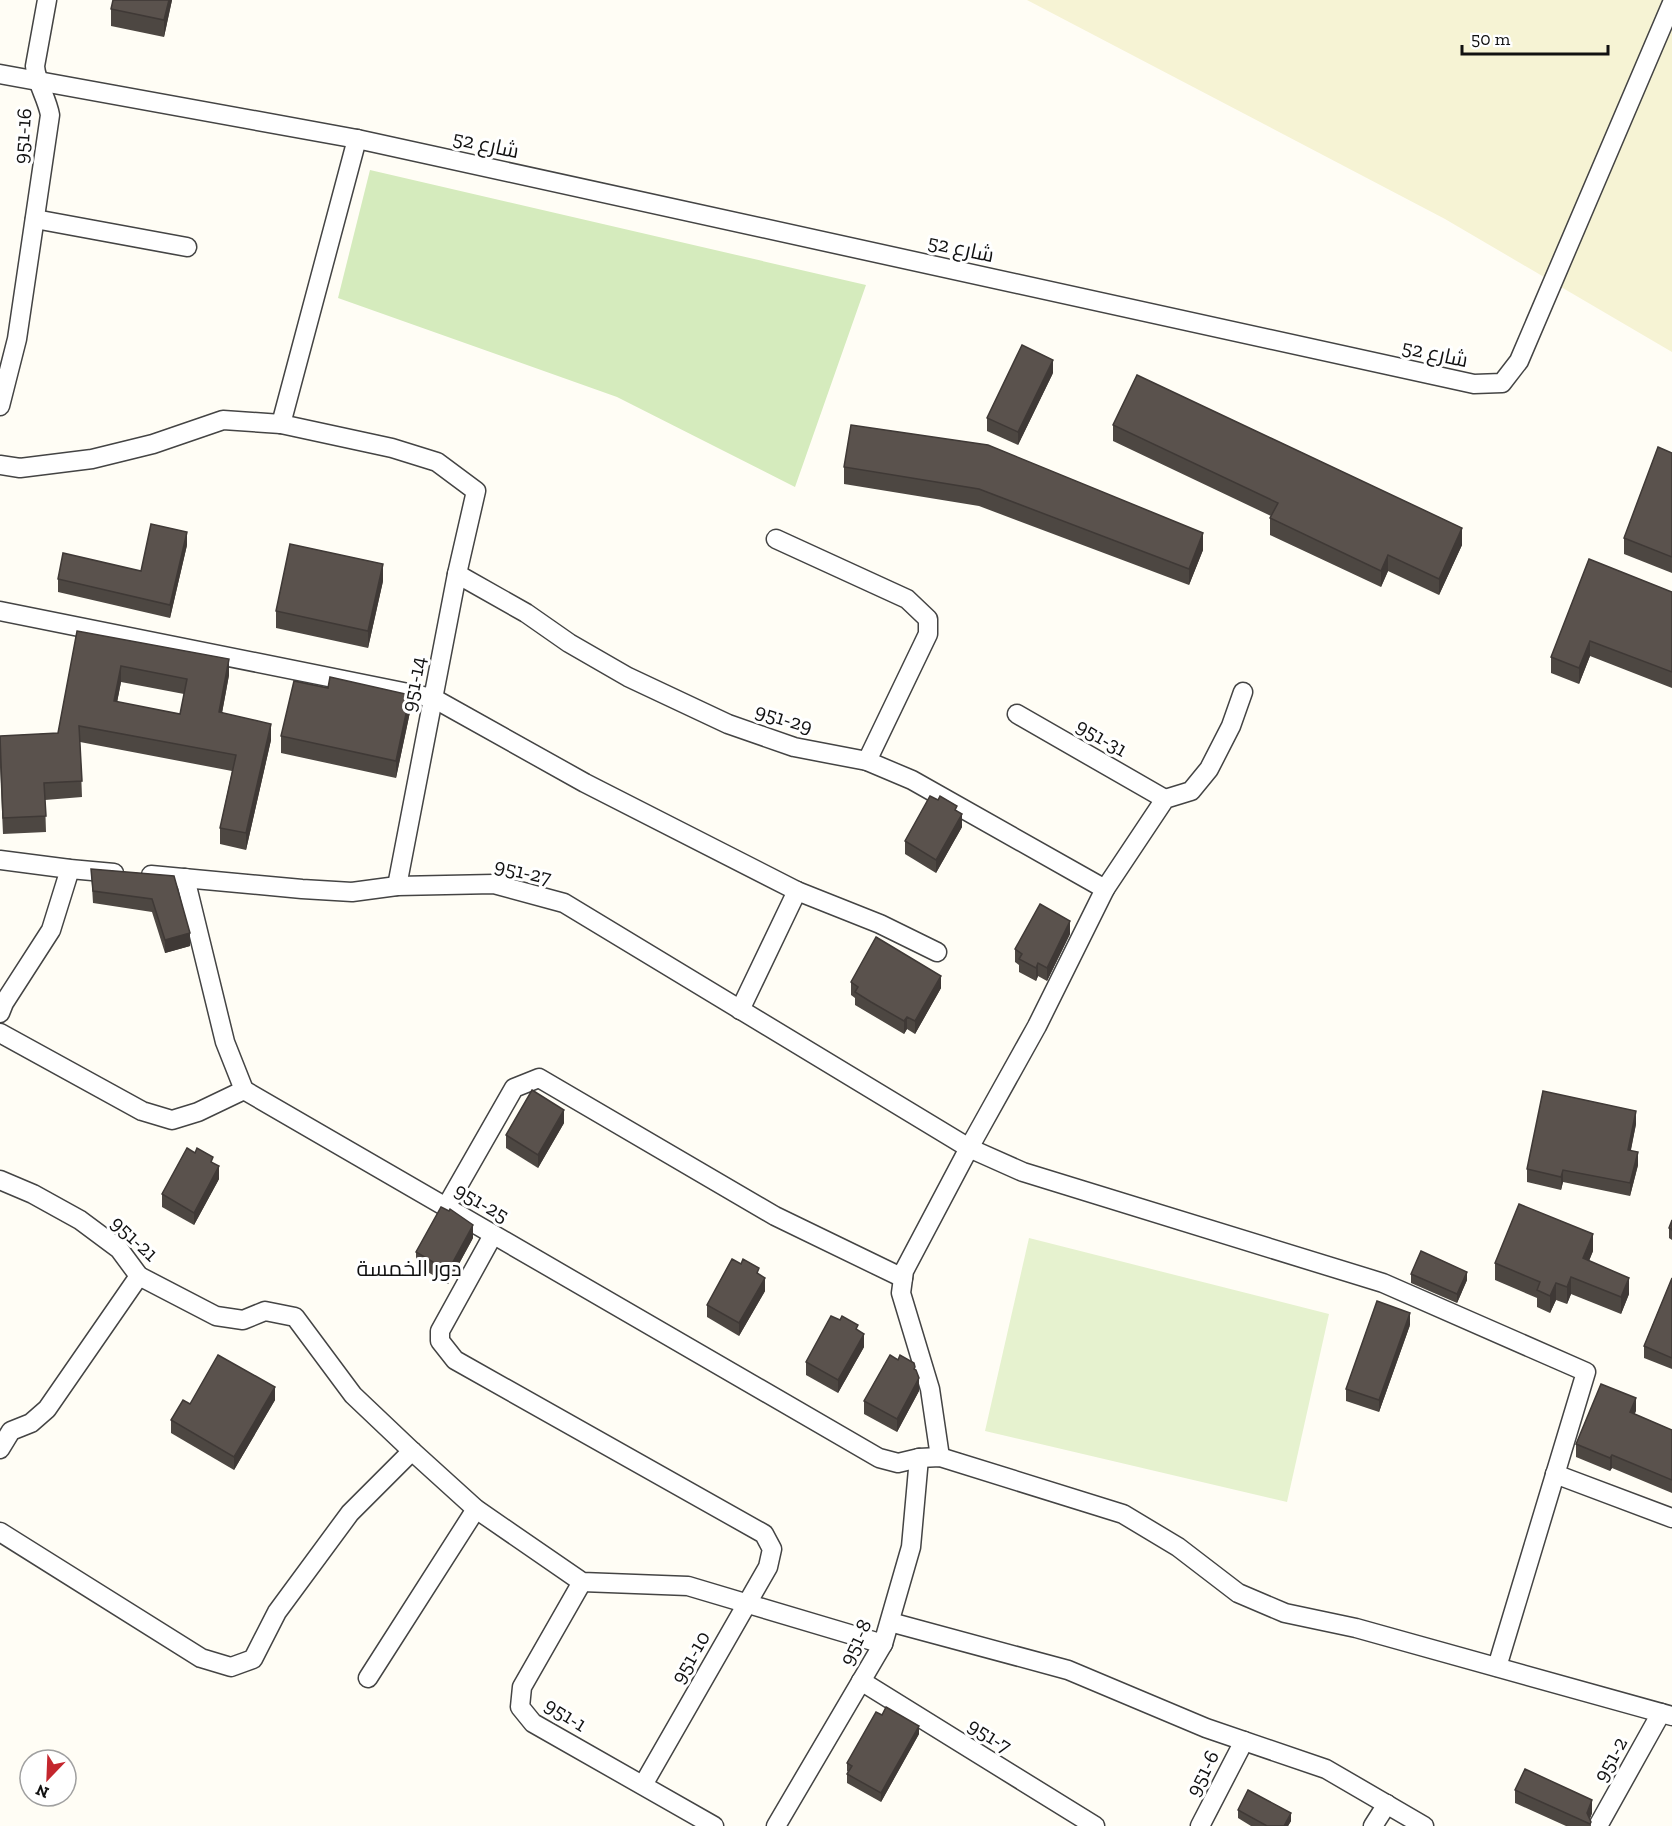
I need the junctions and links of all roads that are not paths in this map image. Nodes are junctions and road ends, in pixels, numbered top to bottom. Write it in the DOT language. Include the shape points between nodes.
graph roads {
  1 [pos="47,0"];
  2 [pos="1672,3"];
  3 [pos="0,74"];
  4 [pos="40,82"];
  5 [pos="357,139"];
  6 [pos="35,219"];
  7 [pos="187,247"];
  8 [pos="0,406"];
  9 [pos="281,424"];
  10 [pos="0,465"];
  11 [pos="776,539"];
  12 [pos="458,574"];
  13 [pos="0,611"];
  14 [pos="1243,692"];
  15 [pos="433,698"];
  16 [pos="1017,714"];
  17 [pos="867,761"];
  18 [pos="1165,799"];
  19 [pos="0,860"];
  20 [pos="70,869"];
  21 [pos="185,878"];
  22 [pos="397,886"];
  23 [pos="1105,889"];
  24 [pos="797,891"];
  25 [pos="937,952"];
  26 [pos="1,1006"];
  27 [pos="740,1010"];
  28 [pos="0,1033"];
  29 [pos="244,1090"];
  30 [pos="969,1148"];
  31 [pos="0,1180"];
  32 [pos="446,1207"];
  33 [pos="493,1234"];
  34 [pos="139,1276"];
  35 [pos="903,1278"];
  36 [pos="5,1428"];
  37 [pos="0,1449"];
  38 [pos="412,1451"];
  39 [pos="940,1457"];
  40 [pos="919,1458"];
  41 [pos="1555,1474"];
  42 [pos="476,1509"];
  43 [pos="1672,1518"];
  44 [pos="0,1532"];
  45 [pos="582,1582"];
  46 [pos="747,1603"];
  47 [pos="890,1622"];
  48 [pos="883,1644"];
  49 [pos="1497,1667"];
  50 [pos="368,1678"];
  51 [pos="861,1681"];
  52 [pos="1666,1715"];
  53 [pos="1244,1741"];
  54 [pos="643,1785"];
  55 [pos="1387,1804"];
  56 [pos="714,1826"];
  57 [pos="776,1826"];
  58 [pos="1095,1826"];
  59 [pos="1200,1826"];
  60 [pos="1373,1826"];
  61 [pos="1424,1826"];
  62 [pos="1598,1826"];
  1 -- 4 [label="street, 951-16" via="35,58 35,73"];
  2 -- 5 [label="street, شارع 52" via="1519,361 1503,383 1474,384"];
  3 -- 4 [label="street, شارع 52"];
  4 -- 5 [label="street, شارع 52"];
  4 -- 6 [label="street, 951-16" via="50,114"];
  5 -- 9 [label="street"];
  6 -- 7 [label="street"];
  6 -- 8 [label="street, 951-16" via="17,339"];
  9 -- 10 [label="street" via="223,420 153,444 92,459 20,468"];
  9 -- 12 [label="street, 951-14" via="437,462 476,491"];
  11 -- 17 [label="street" via="907,599 928,619 928,634"];
  12 -- 15 [label="street, 951-14"];
  12 -- 17 [label="street, 951-29" via="628,677 728,724 794,747"];
  13 -- 15 [label="street"];
  14 -- 18 [label="street" via="1209,769 1191,791"];
  15 -- 22 [label="street, 951-14"];
  15 -- 24 [label="street" via="585,783"];
  16 -- 18 [label="street, 951-31"];
  17 -- 23 [label="street, 951-29" via="912,780"];
  18 -- 23 [label="street"];
  19 -- 20 [label="street, 951-27"];
  20 -- 21 [label="street, 951-27"];
  20 -- 26 [label="street" via="51,930"];
  21 -- 22 [label="street, 951-27" via="352,891"];
  21 -- 29 [label="street" via="225,1042"];
  22 -- 27 [label="street, 951-27" via="494,884 564,903"];
  23 -- 30 [label="street" via="1037,1026"];
  24 -- 25 [label="street"];
  24 -- 27 [label="street"];
  27 -- 30 [label="street, 951-27"];
  28 -- 29 [label="street" via="142,1111 172,1120"];
  29 -- 32 [label="street, 951-25"];
  30 -- 35 [label="street"];
  30 -- 41 [label="street, 951-27" via="1023,1172 1383,1284 1586,1372"];
  31 -- 34 [label="street, 951-21" via="80,1220 119,1250"];
  32 -- 33 [label="street, 951-25"];
  32 -- 35 [label="street" via="514,1088 539,1078 775,1216"];
  33 -- 40 [label="street, 951-25" via="879,1458 898,1463"];
  33 -- 46 [label="street, 951-10" via="440,1331 440,1341 455,1360 765,1534 772,1550 768,1567"];
  34 -- 36 [label="street" via="47,1409 32,1423"];
  34 -- 38 [label="street, 951-21" via="216,1316 243,1320 265,1311 295,1317 353,1395"];
  35 -- 39 [label="street" via="901,1293 930,1389"];
  36 -- 37 [label="street"];
  38 -- 42 [label="street"];
  38 -- 44 [label="street" via="350,1513 277,1612 253,1659 231,1666 201,1658"];
  39 -- 40 [label="street, 951-25"];
  39 -- 49 [label="street" via="1122,1514 1178,1547 1238,1593 1285,1613"];
  40 -- 47 [label="street, 951-8" via="911,1547"];
  41 -- 43 [label="street"];
  41 -- 49 [label="street"];
  42 -- 45 [label="street"];
  42 -- 50 [label="street"];
  45 -- 46 [label="street" via="688,1586"];
  45 -- 54 [label="street, 951-1" via="522,1687 520,1707 533,1724"];
  46 -- 48 [label="street"];
  46 -- 54 [label="street, 951-10"];
  47 -- 48 [label="street, 951-8"];
  47 -- 53 [label="street" via="1068,1670"];
  48 -- 51 [label="street, 951-8"];
  49 -- 52 [label="street"];
  51 -- 57 [label="street, 951-8"];
  51 -- 58 [label="street, 951-7"];
  52 -- 62 [label="street, 951-2"];
  53 -- 55 [label="street" via="1326,1769"];
  53 -- 59 [label="street, 951-6"];
  54 -- 56 [label="street, 951-1"];
  55 -- 60 [label="street"];
  55 -- 61 [label="street"];
}
